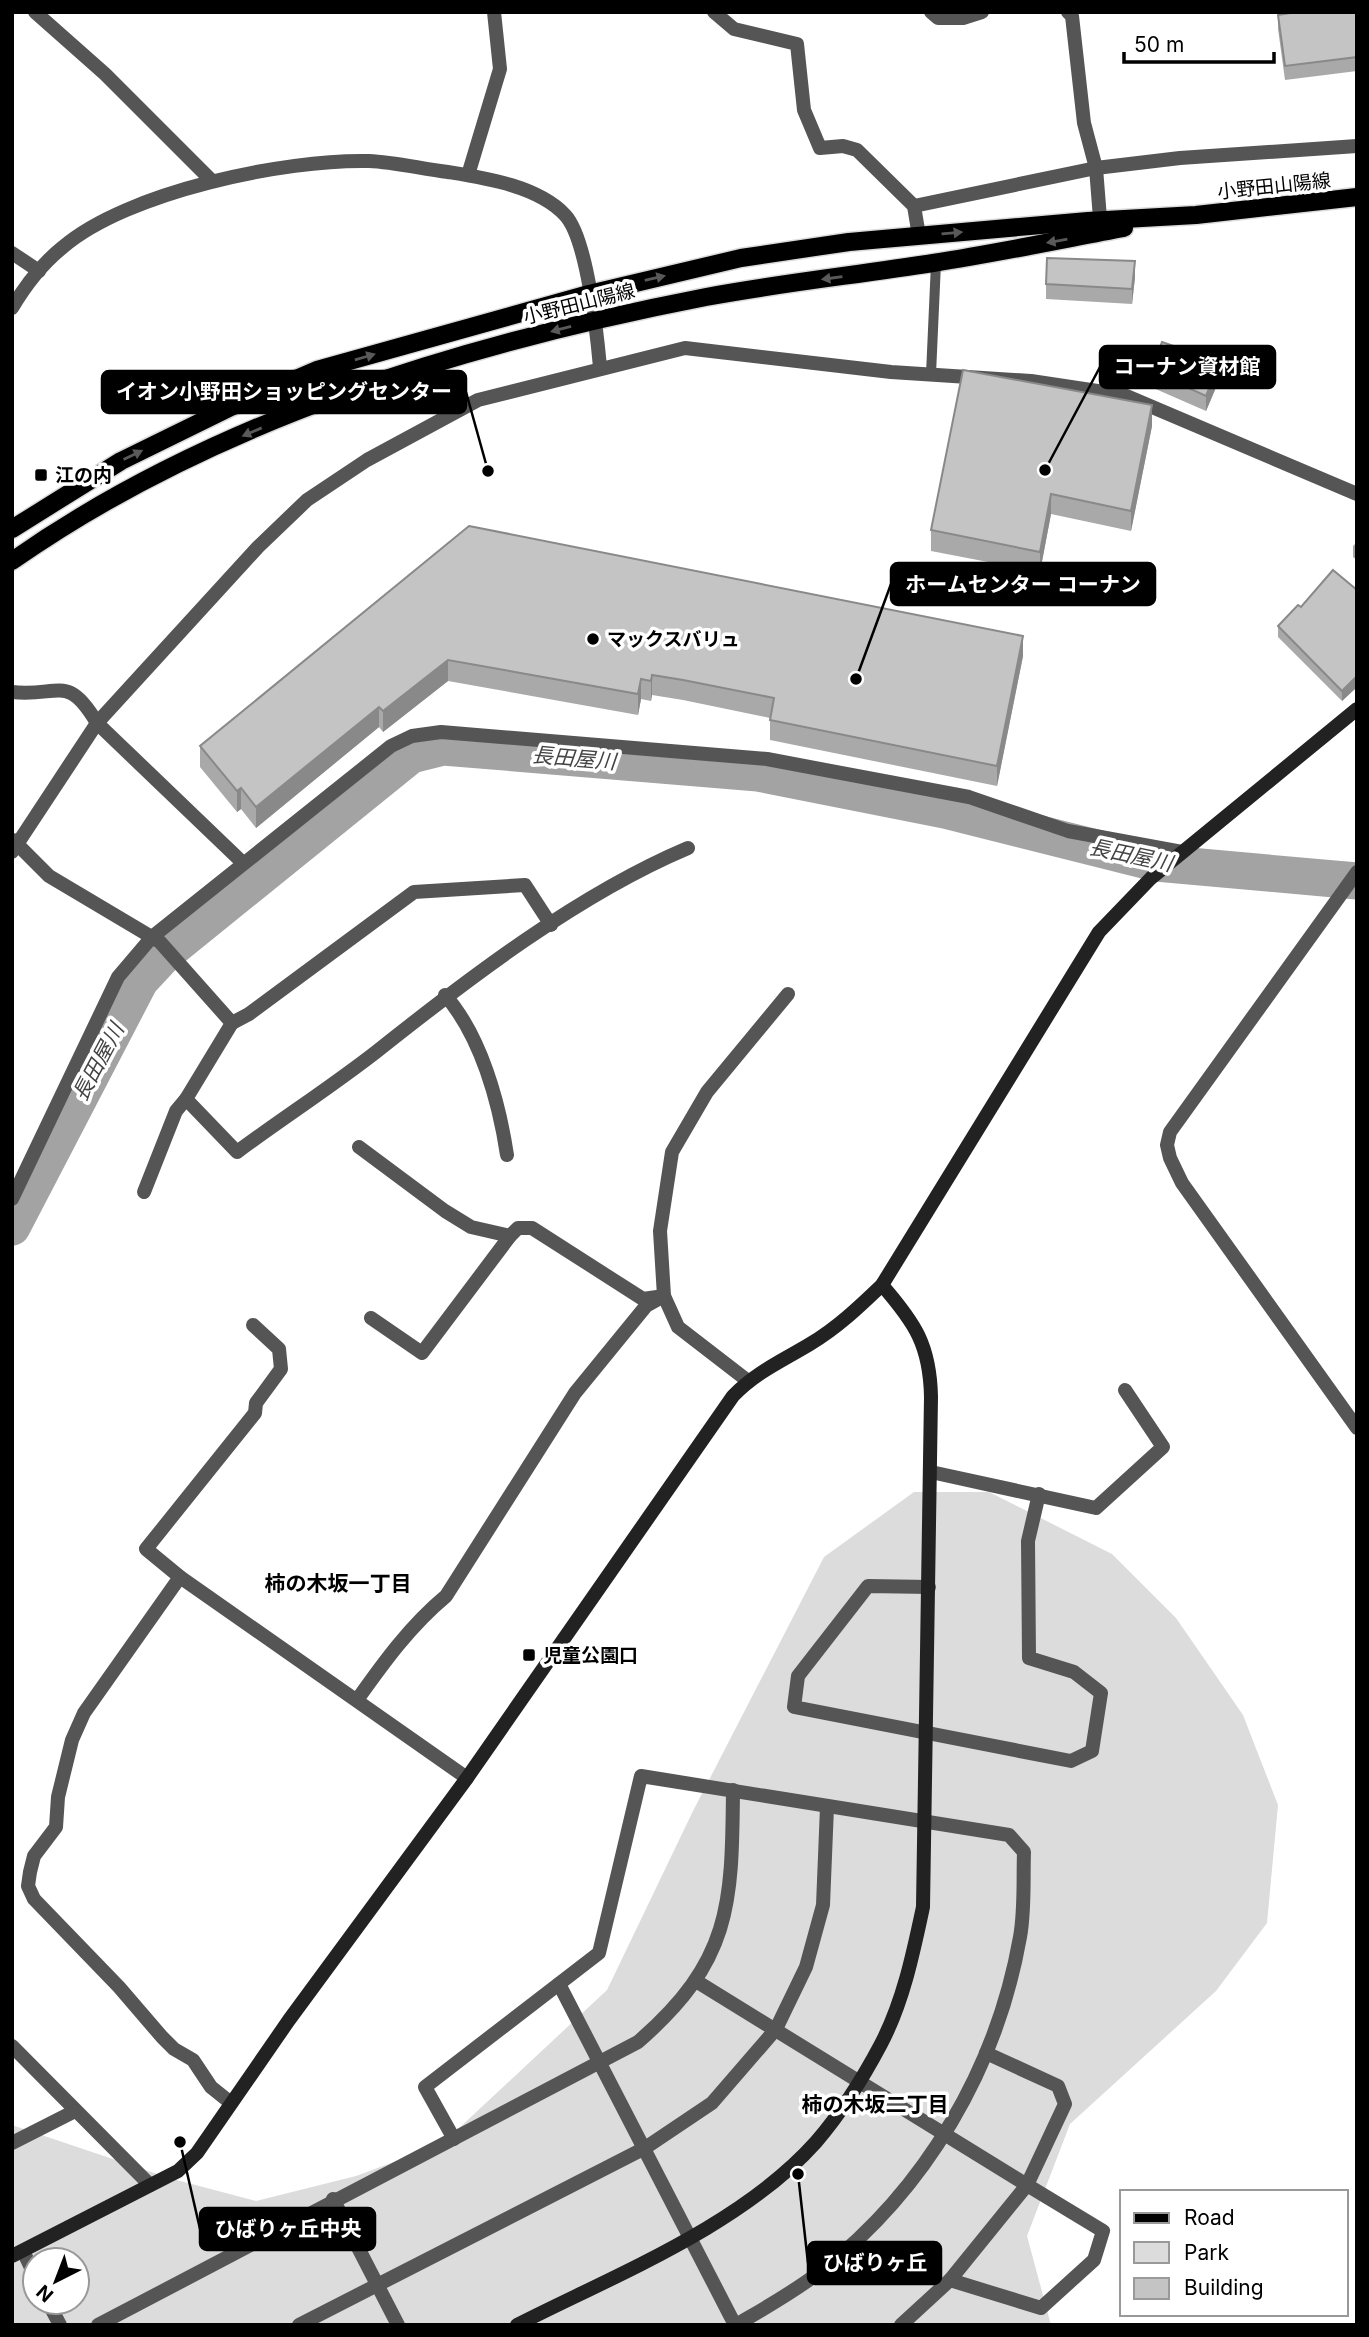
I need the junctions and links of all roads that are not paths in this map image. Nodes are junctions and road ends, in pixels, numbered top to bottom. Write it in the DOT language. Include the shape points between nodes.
graph roads {
  1 [pos="35,12"];
  2 [pos="494,12"];
  3 [pos="714,12"];
  4 [pos="931,12"];
  5 [pos="982,12"];
  6 [pos="1071,14"];
  7 [pos="1357,146"];
  8 [pos="1096,168"];
  9 [pos="468,175"];
  10 [pos="211,180"];
  11 [pos="1357,197"];
  12 [pos="914,206"];
  13 [pos="1101,226"];
  14 [pos="919,236"];
  15 [pos="12,253"];
  16 [pos="936,263"];
  17 [pos="38,271"];
  18 [pos="589,294"];
  19 [pos="12,307"];
  20 [pos="595,320"];
  21 [pos="600,368"];
  22 [pos="931,374"];
  23 [pos="1357,494"];
  24 [pos="12,529"];
  25 [pos="12,561"];
  26 [pos="12,692"];
  27 [pos="1357,709"];
  28 [pos="97,723"];
  29 [pos="14,845"];
  30 [pos="688,848"];
  31 [pos="1182,852"];
  32 [pos="243,863"];
  33 [pos="1357,872"];
  34 [pos="1343,890"];
  35 [pos="1357,897"];
  36 [pos="551,925"];
  37 [pos="156,939"];
  38 [pos="788,994"];
  39 [pos="445,995"];
  40 [pos="232,1023"];
  41 [pos="186,1099"];
  42 [pos="359,1147"];
  43 [pos="507,1155"];
  44 [pos="144,1192"];
  45 [pos="12,1199"];
  46 [pos="510,1236"];
  47 [pos="881,1285"];
  48 [pos="664,1296"];
  49 [pos="371,1318"];
  50 [pos="253,1325"];
  51 [pos="748,1381"];
  52 [pos="1125,1390"];
  53 [pos="1357,1428"];
  54 [pos="931,1472"];
  55 [pos="1039,1494"];
  56 [pos="180,1577"];
  57 [pos="929,1587"];
  58 [pos="357,1700"];
  59 [pos="928,1735"];
  60 [pos="467,1778"];
  61 [pos="733,1790"];
  62 [pos="827,1807"];
  63 [pos="926,1823"];
  64 [pos="696,1981"];
  65 [pos="559,1984"];
  66 [pos="776,2029"];
  67 [pos="12,2046"];
  68 [pos="986,2053"];
  69 [pos="602,2063"];
  70 [pos="860,2080"];
  71 [pos="231,2103"];
  72 [pos="75,2112"];
  73 [pos="946,2134"];
  74 [pos="454,2139"];
  75 [pos="12,2143"];
  76 [pos="645,2148"];
  77 [pos="150,2185"];
  78 [pos="1027,2185"];
  79 [pos="333,2199"];
  80 [pos="690,2236"];
  81 [pos="17,2253"];
  82 [pos="950,2280"];
  83 [pos="377,2285"];
  84 [pos="98,2325"];
  85 [pos="299,2325"];
  86 [pos="398,2325"];
  87 [pos="517,2325"];
  88 [pos="736,2325"];
  89 [pos="901,2325"];
  1 -- 10 [label="street"];
  2 -- 9 [label="street" via="500,69"];
  3 -- 12 [label="street" via="734,29 797,44 804,110 820,148 857,150"];
  4 -- 5 [label="street" via="938,18 963,18"];
  6 -- 8 [label="street" via="1084,123"];
  7 -- 8 [label="street"];
  8 -- 12 [label="street"];
  8 -- 13 [label="street"];
  9 -- 10 [label="street" via="370,161"];
  9 -- 18 [label="street" via="520,189 563,213 574,226"];
  10 -- 17 [label="street" via="148,201 88,230"];
  11 -- 13 [label="main road, 小野田山陽線"];
  12 -- 14 [label="street"];
  14 -- 13 [label="main road, 小野田山陽線, one-way"];
  13 -- 16 [label="main road, 小野田山陽線, one-way"];
  18 -- 14 [label="main road, 小野田山陽線, one-way" via="741,258"];
  15 -- 17 [label="street"];
  16 -- 20 [label="main road, 小野田山陽線, one-way" via="709,297"];
  16 -- 22 [label="lane"];
  17 -- 19 [label="street"];
  18 -- 20 [label="street"];
  24 -- 18 [label="main road, 小野田山陽線, one-way" via="121,461 317,370"];
  20 -- 21 [label="street"];
  20 -- 25 [label="main road, 小野田山陽線, one-way" via="424,366 298,412 121,492"];
  21 -- 22 [label="street" via="685,348"];
  21 -- 28 [label="street" via="478,400 367,460 307,500"];
  22 -- 23 [label="street" via="1031,381 1124,395"];
  26 -- 28 [label="street" via="71,691 83,699"];
  27 -- 31 [label="street"];
  28 -- 29 [label="street"];
  28 -- 32 [label="street"];
  29 -- 37 [label="street" via="48,876"];
  30 -- 36 [label="street" via="643,867"];
  31 -- 32 [label="street" via="1068,831 969,797 767,759 441,732 412,736 391,746"];
  31 -- 47 [label="street" via="1099,932"];
  32 -- 37 [label="street"];
  33 -- 34 [label="street"];
  34 -- 35 [label="street"];
  34 -- 53 [label="street" via="1170,1132 1167,1145 1182,1183"];
  36 -- 39 [label="street"];
  36 -- 40 [label="street" via="525,885 414,892"];
  37 -- 40 [label="street"];
  37 -- 45 [label="street" via="118,977"];
  38 -- 48 [label="street" via="707,1092 672,1152 660,1230"];
  39 -- 41 [label="street" via="237,1152"];
  39 -- 43 [label="street" via="459,1011 499,1104"];
  40 -- 41 [label="street"];
  41 -- 44 [label="street" via="176,1111"];
  42 -- 46 [label="street" via="454,1217 471,1227"];
  46 -- 48 [label="street" via="518,1228 532,1228 643,1299"];
  46 -- 49 [label="street" via="422,1353"];
  47 -- 51 [label="street" via="836,1327"];
  47 -- 54 [label="street" via="908,1314 930,1366"];
  48 -- 51 [label="street" via="678,1327"];
  48 -- 58 [label="street" via="646,1306 575,1393 446,1596 396,1646"];
  50 -- 56 [label="street" via="279,1349 281,1369 256,1403 255,1413 146,1549"];
  51 -- 60 [label="street" via="716,1419"];
  52 -- 55 [label="street" via="1163,1447 1096,1508"];
  54 -- 55 [label="street"];
  54 -- 57 [label="street"];
  55 -- 59 [label="street" via="1028,1541 1028,1658 1074,1672 1101,1693 1092,1751 1071,1761"];
  56 -- 58 [label="street"];
  56 -- 71 [label="street" via="84,1713 65,1764 56,1827 34,1856 28,1886 34,1899 162,2037 193,2060 211,2087"];
  57 -- 59 [label="street"];
  57 -- 59 [label="street" via="868,1586 798,1676 794,1707"];
  58 -- 60 [label="street"];
  59 -- 63 [label="street"];
  60 -- 71 [label="street"];
  61 -- 62 [label="street"];
  61 -- 64 [label="street" via="733,1852 726,1913"];
  61 -- 65 [label="street" via="641,1776 598,1953"];
  62 -- 63 [label="street"];
  62 -- 66 [label="street" via="821,1915 806,1967"];
  63 -- 68 [label="street" via="1009,1835 1024,1852 1021,1935"];
  63 -- 70 [label="street" via="923,1907 910,1968 881,2043"];
  64 -- 66 [label="street"];
  64 -- 69 [label="street" via="666,2018 638,2042"];
  65 -- 69 [label="street"];
  65 -- 74 [label="street" via="425,2087"];
  66 -- 70 [label="street"];
  66 -- 76 [label="street" via="712,2103"];
  67 -- 72 [label="street"];
  68 -- 73 [label="street"];
  68 -- 78 [label="street" via="1058,2086 1065,2104"];
  69 -- 74 [label="street"];
  69 -- 76 [label="street"];
  70 -- 73 [label="street"];
  70 -- 80 [label="street" via="815,2143 791,2166"];
  71 -- 77 [label="street" via="197,2153 178,2171"];
  72 -- 75 [label="street"];
  72 -- 77 [label="street"];
  73 -- 78 [label="street"];
  73 -- 88 [label="street" via="862,2236 793,2291"];
  74 -- 79 [label="street"];
  76 -- 80 [label="street"];
  76 -- 83 [label="street"];
  77 -- 81 [label="street"];
  78 -- 82 [label="street"];
  78 -- 82 [label="street" via="1103,2231 1094,2260 1041,2308"];
  79 -- 83 [label="street"];
  79 -- 84 [label="street"];
  80 -- 87 [label="street"];
  80 -- 88 [label="street"];
  82 -- 89 [label="street"];
  83 -- 85 [label="street"];
  83 -- 86 [label="street"];
}
